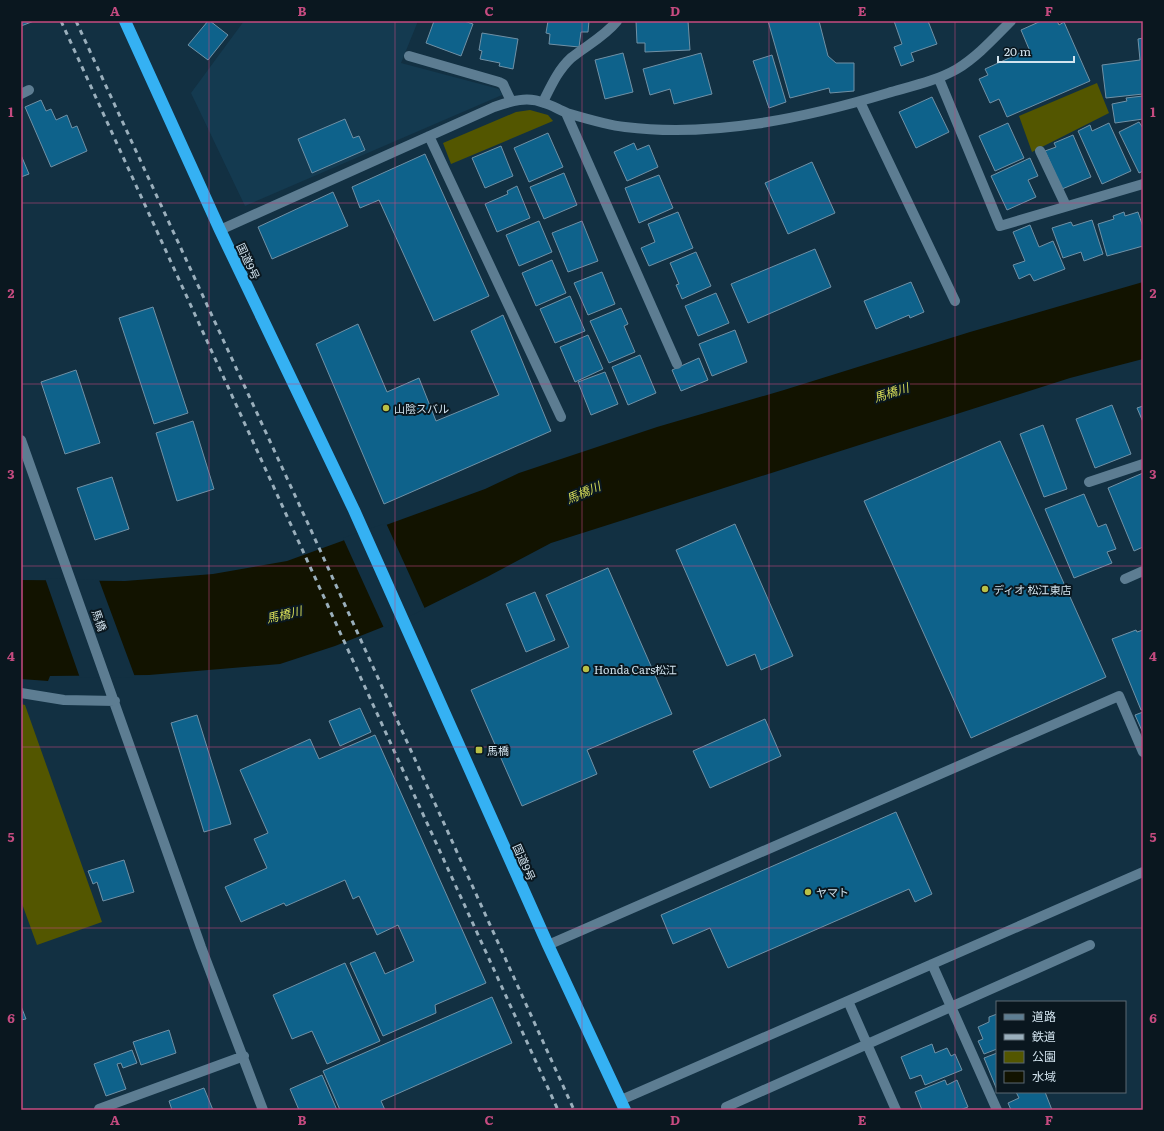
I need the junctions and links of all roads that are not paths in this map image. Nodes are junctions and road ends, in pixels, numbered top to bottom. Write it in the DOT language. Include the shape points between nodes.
graph roads {
  1 [pos="125,21"];
  2 [pos="617,21"];
  3 [pos="1011,21"];
  4 [pos="409,56"];
  5 [pos="939,79"];
  6 [pos="511,101"];
  7 [pos="543,102"];
  8 [pos="860,102"];
  9 [pos="566,112"];
  10 [pos="430,136"];
  11 [pos="1040,151"];
  12 [pos="1143,184"];
  13 [pos="1066,206"];
  14 [pos="220,230"];
  15 [pos="955,302"];
  16 [pos="677,364"];
  17 [pos="561,417"];
  18 [pos="21,440"];
  19 [pos="1143,464"];
  20 [pos="1089,482"];
  21 [pos="1143,572"];
  22 [pos="1125,579"];
  23 [pos="21,693"];
  24 [pos="115,701"];
  25 [pos="1143,752"];
  26 [pos="1143,872"];
  27 [pos="548,945"];
  28 [pos="1090,945"];
  29 [pos="932,964"];
  30 [pos="848,1001"];
  31 [pos="951,1006"];
  32 [pos="866,1044"];
  33 [pos="244,1056"];
  34 [pos="623,1105"];
  35 [pos="726,1107"];
  36 [pos="99,1109"];
  37 [pos="263,1110"];
  38 [pos="896,1110"];
  39 [pos="997,1110"];
  1 -- 14 [label="highway, 国道9号"];
  2 -- 7 [label="street" via="604,35 560,69"];
  3 -- 5 [label="street" via="971,60"];
  4 -- 6 [label="street" via="499,82 506,88"];
  5 -- 8 [label="street"];
  5 -- 13 [label="street" via="1000,226"];
  6 -- 7 [label="street" via="525,99"];
  6 -- 10 [label="street"];
  7 -- 9 [label="street"];
  8 -- 9 [label="street" via="732,126 673,130 624,127"];
  8 -- 15 [label="street"];
  9 -- 16 [label="street"];
  10 -- 14 [label="street"];
  10 -- 17 [label="street"];
  11 -- 13 [label="street"];
  12 -- 13 [label="street"];
  14 -- 27 [label="highway, 国道9号" via="354,510"];
  18 -- 24 [label="street, 馬橋"];
  19 -- 20 [label="street"];
  21 -- 22 [label="street"];
  23 -- 24 [label="street" via="64,700"];
  24 -- 33 [label="street, 馬橋" via="201,947"];
  25 -- 27 [label="street" via="1119,696"];
  26 -- 29 [label="street"];
  27 -- 34 [label="highway, 国道9号"];
  28 -- 31 [label="street"];
  29 -- 30 [label="street"];
  29 -- 31 [label="street"];
  30 -- 32 [label="street"];
  30 -- 34 [label="street"];
  31 -- 32 [label="street"];
  31 -- 39 [label="street"];
  32 -- 35 [label="street"];
  32 -- 38 [label="street"];
  33 -- 36 [label="street"];
  33 -- 37 [label="street, 馬橋"];
}
